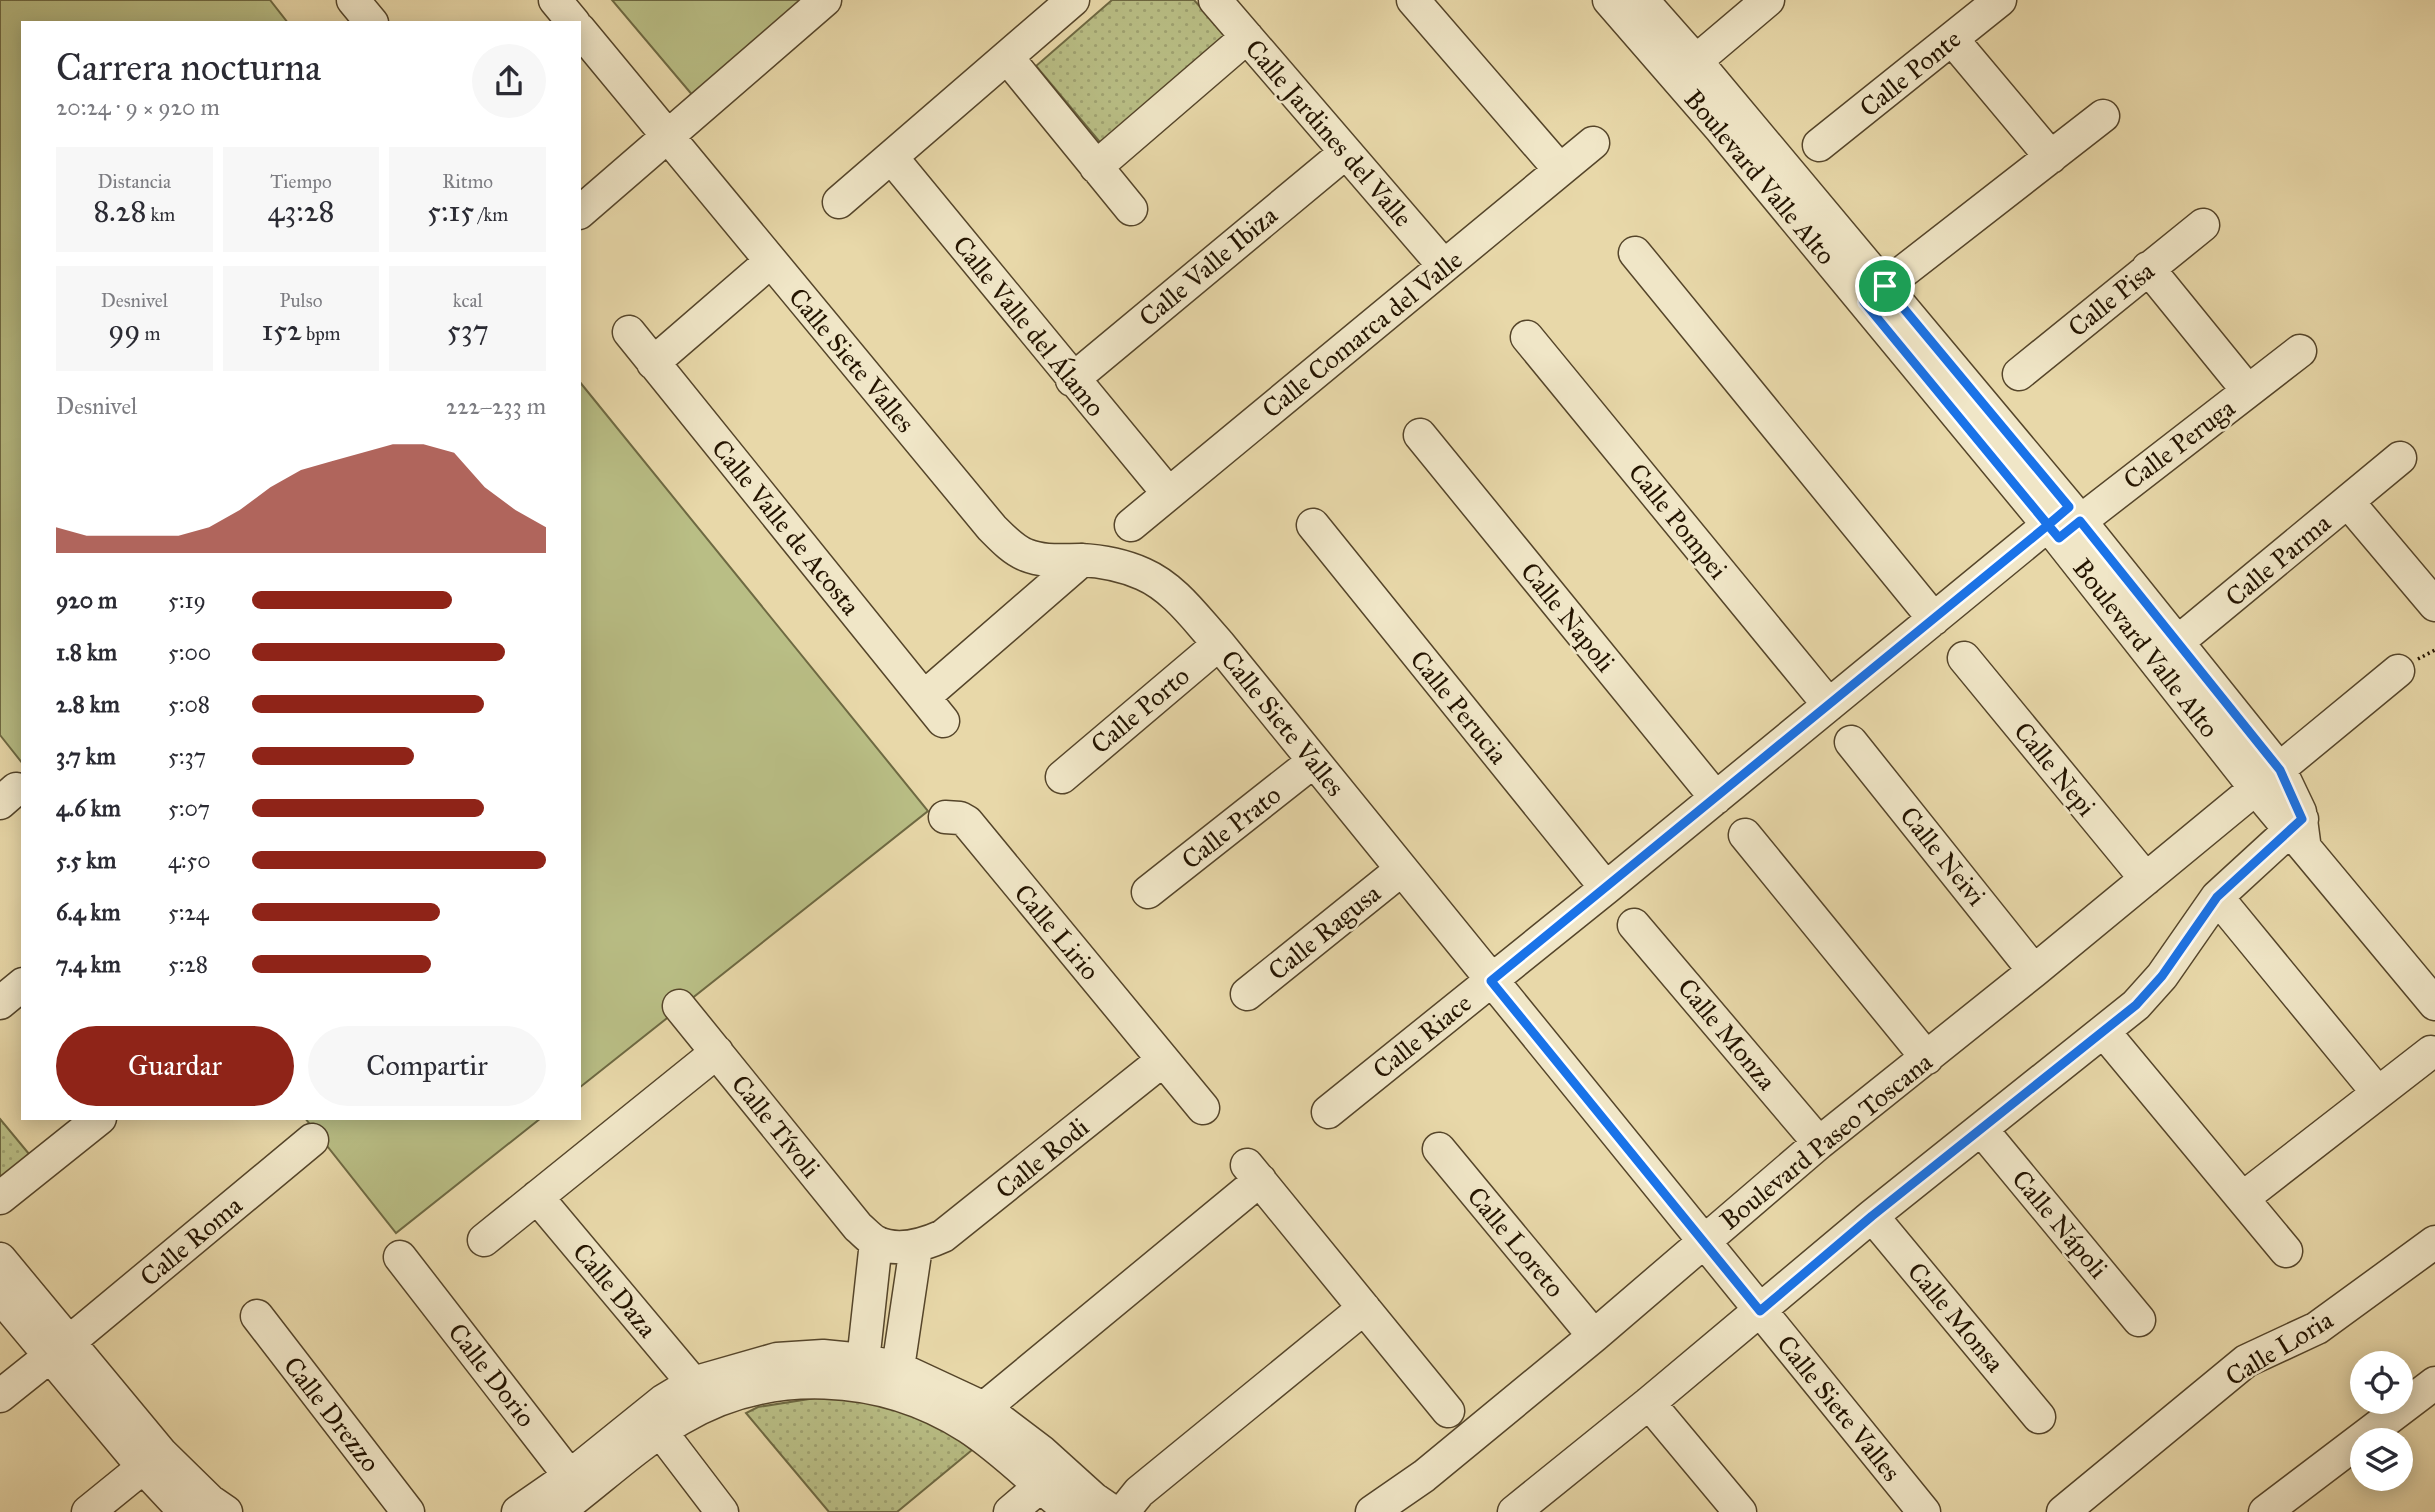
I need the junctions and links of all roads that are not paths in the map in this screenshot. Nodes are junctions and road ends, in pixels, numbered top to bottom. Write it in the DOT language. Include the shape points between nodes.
graph roads {
  1 [pos="354,0"];
  2 [pos="825,0"];
  3 [pos="1073,0"];
  4 [pos="1215,0"];
  5 [pos="1413,0"];
  6 [pos="1609,0"];
  7 [pos="1642,0"];
  8 [pos="1769,0"];
  9 [pos="2000,0"];
  10 [pos="370,21"];
  11 [pos="581,32"];
  12 [pos="1247,37"];
  13 [pos="1952,39"];
  14 [pos="1007,57"];
  15 [pos="1696,61"];
  16 [pos="2103,116"];
  17 [pos="667,135"];
  18 [pos="1593,144"];
  19 [pos="1819,145"];
  20 [pos="1345,153"];
  21 [pos="2051,157"];
  22 [pos="892,158"];
  23 [pos="1096,167"];
  24 [pos="1560,170"];
  25 [pos="839,202"];
  26 [pos="1131,209"];
  27 [pos="581,211"];
  28 [pos="2203,225"];
  29 [pos="1635,253"];
  30 [pos="771,261"];
  31 [pos="1444,266"];
  32 [pos="2148,268"];
  33 [pos="1875,294"];
  34 [pos="629,332"];
  35 [pos="1528,337"];
  36 [pos="2300,351"];
  37 [pos="653,363"];
  38 [pos="2019,374"];
  39 [pos="1072,380"];
  40 [pos="2248,391"];
  41 [pos="1420,435"];
  42 [pos="2400,458"];
  43 [pos="1168,493"];
  44 [pos="2348,502"];
  45 [pos="2064,523"];
  46 [pos="1131,525"];
  47 [pos="1313,525"];
  48 [pos="1082,561"];
  49 [pos="2435,605"];
  50 [pos="1934,619"];
  51 [pos="1219,644"];
  52 [pos="2166,652"];
  53 [pos="1965,658"];
  54 [pos="2398,671"];
  55 [pos="924,697"];
  56 [pos="1829,705"];
  57 [pos="943,721"];
  58 [pos="1851,742"];
  59 [pos="1314,761"];
  60 [pos="1062,777"];
  61 [pos="2268,780"];
  62 [pos="1716,798"];
  63 [pos="945,817"];
  64 [pos="2299,832"];
  65 [pos="1745,835"];
  66 [pos="1401,870"];
  67 [pos="2146,879"];
  68 [pos="1606,888"];
  69 [pos="1148,892"];
  70 [pos="2217,897"];
  71 [pos="1634,925"];
  72 [pos="2034,971"];
  73 [pos="1491,981"];
  74 [pos="21,986"];
  75 [pos="1247,994"];
  76 [pos="0,1003"];
  77 [pos="2435,1004"];
  78 [pos="679,1006"];
  79 [pos="2104,1032"];
  80 [pos="717,1052"];
  81 [pos="2431,1052"];
  82 [pos="1927,1058"];
  83 [pos="1163,1060"];
  84 [pos="2378,1093"];
  85 [pos="1203,1108"];
  86 [pos="1328,1112"];
  87 [pos="98,1120"];
  88 [pos="1981,1129"];
  89 [pos="312,1140"];
  90 [pos="1819,1143"];
  91 [pos="1439,1149"];
  92 [pos="537,1197"];
  93 [pos="0,1198"];
  94 [pos="2243,1198"];
  95 [pos="1872,1216"];
  96 [pos="485,1240"];
  97 [pos="1703,1241"];
  98 [pos="876,1242"];
  99 [pos="2435,1242"];
  100 [pos="916,1247"];
  101 [pos="2286,1251"];
  102 [pos="400,1257"];
  103 [pos="0,1259"];
  104 [pos="0,1296"];
  105 [pos="1364,1308"];
  106 [pos="1760,1311"];
  107 [pos="257,1316"];
  108 [pos="2140,1320"];
  109 [pos="1594,1336"];
  110 [pos="59,1349"];
  111 [pos="862,1373"];
  112 [pos="896,1381"];
  113 [pos="693,1383"];
  114 [pos="2435,1383"];
  115 [pos="0,1396"];
  116 [pos="1649,1403"];
  117 [pos="984,1408"];
  118 [pos="1448,1411"];
  119 [pos="2039,1417"];
  120 [pos="661,1432"];
  121 [pos="152,1460"];
  122 [pos="1051,1478"];
  123 [pos="576,1485"];
  124 [pos="1532,1507"];
  125 [pos="533,1511"];
  126 [pos="88,1512"];
  127 [pos="184,1512"];
  128 [pos="226,1512"];
  129 [pos="408,1512"];
  130 [pos="722,1512"];
  131 [pos="1010,1512"];
  132 [pos="1071,1512"];
  133 [pos="1113,1512"];
  134 [pos="1124,1512"];
  135 [pos="1372,1512"];
  136 [pos="1740,1512"];
  137 [pos="1924,1512"];
  138 [pos="2063,1512"];
  139 [pos="2265,1512"];
  1 -- 10 [label="street"];
  2 -- 17 [label="street"];
  3 -- 14 [label="street"];
  4 -- 12 [label="street, Calle Jardines del Valle"];
  5 -- 24 [label="street"];
  6 -- 33 [label="street, Boulevard Valle Alto"];
  7 -- 15 [label="street, Boulevard Valle Alto"];
  8 -- 15 [label="street"];
  9 -- 13 [label="street, Calle Ponte"];
  11 -- 17 [label="street, Calle Siete Valles"];
  12 -- 20 [label="street, Calle Jardines del Valle"];
  12 -- 23 [label="street"];
  13 -- 19 [label="street, Calle Ponte"];
  13 -- 21 [label="street"];
  14 -- 22 [label="street"];
  14 -- 23 [label="street"];
  15 -- 33 [label="street, Boulevard Valle Alto"];
  16 -- 21 [label="street"];
  17 -- 27 [label="street"];
  17 -- 30 [label="street, Calle Siete Valles"];
  18 -- 24 [label="street, Calle Comarca del Valle"];
  20 -- 31 [label="street, Calle Jardines del Valle"];
  20 -- 39 [label="street, Calle Valle Ibiza"];
  21 -- 33 [label="street"];
  22 -- 25 [label="street"];
  22 -- 39 [label="street, Calle Valle del Álamo"];
  23 -- 26 [label="street"];
  24 -- 31 [label="street, Calle Comarca del Valle"];
  28 -- 32 [label="street, Calle Pisa"];
  29 -- 50 [label="street"];
  30 -- 37 [label="street"];
  30 -- 48 [label="street, Calle Siete Valles" via="1009,545 1040,560"];
  31 -- 43 [label="street, Calle Comarca del Valle"];
  32 -- 38 [label="street, Calle Pisa"];
  32 -- 40 [label="street"];
  33 -- 45 [label="street, Boulevard Valle Alto"];
  34 -- 37 [label="street, Calle Valle de Acosta"];
  35 -- 56 [label="street, Calle Pompei"];
  36 -- 40 [label="street, Calle Peruga"];
  37 -- 55 [label="street, Calle Valle de Acosta"];
  39 -- 43 [label="street, Calle Valle del Álamo"];
  40 -- 45 [label="street, Calle Peruga"];
  41 -- 62 [label="street, Calle Napoli"];
  42 -- 44 [label="street, Calle Parma"];
  43 -- 46 [label="street, Calle Comarca del Valle"];
  44 -- 49 [label="street"];
  44 -- 52 [label="street, Calle Parma"];
  45 -- 50 [label="street, Calle Riace"];
  45 -- 52 [label="street, Boulevard Valle Alto"];
  47 -- 68 [label="street, Calle Perucia"];
  48 -- 51 [label="street, Calle Siete Valles" via="1111,563 1157,582"];
  48 -- 55 [label="street"];
  50 -- 56 [label="street, Calle Riace"];
  51 -- 59 [label="street, Calle Siete Valles"];
  51 -- 60 [label="street, Calle Porto"];
  52 -- 61 [label="street, Boulevard Valle Alto"];
  53 -- 67 [label="street, Calle Nepi"];
  54 -- 61 [label="street, Boulevard Paseo Toscana"];
  55 -- 57 [label="street, Calle Valle de Acosta"];
  56 -- 62 [label="street, Calle Riace"];
  58 -- 72 [label="street, Calle Neivi"];
  59 -- 66 [label="street, Calle Siete Valles"];
  59 -- 69 [label="street, Calle Prato"];
  61 -- 64 [label="street, Boulevard Valle Alto"];
  61 -- 67 [label="street, Boulevard Paseo Toscana"];
  62 -- 68 [label="street, Calle Riace"];
  63 -- 83 [label="street, Calle Lirio" via="967,822"];
  64 -- 70 [label="street"];
  64 -- 77 [label="street, Boulevard Valle Alto"];
  65 -- 82 [label="street"];
  66 -- 73 [label="street, Calle Siete Valles"];
  66 -- 75 [label="street, Calle Ragusa"];
  67 -- 72 [label="street, Boulevard Paseo Toscana"];
  68 -- 73 [label="street, Calle Riace"];
  70 -- 79 [label="street" via="2162,976"];
  70 -- 84 [label="street"];
  71 -- 90 [label="street, Calle Monza"];
  72 -- 82 [label="street, Boulevard Paseo Toscana"];
  73 -- 86 [label="street, Calle Riace"];
  73 -- 97 [label="street, Calle Siete Valles"];
  74 -- 76 [label="street"];
  78 -- 80 [label="street, Calle Tívoli"];
  79 -- 88 [label="street"];
  79 -- 94 [label="street"];
  80 -- 92 [label="street"];
  80 -- 98 [label="street, Calle Tívoli" via="858,1227"];
  81 -- 84 [label="street"];
  82 -- 90 [label="street, Boulevard Paseo Toscana"];
  83 -- 85 [label="street, Calle Lirio"];
  83 -- 100 [label="street, Calle Rodi" via="962,1223 943,1237"];
  84 -- 94 [label="street"];
  87 -- 93 [label="street"];
  88 -- 95 [label="street"];
  88 -- 108 [label="street, Calle Nápoli"];
  89 -- 110 [label="street, Calle Roma"];
  90 -- 97 [label="street, Boulevard Paseo Toscana"];
  91 -- 109 [label="street, Calle Loreto"];
  92 -- 96 [label="street"];
  92 -- 113 [label="street, Calle Daza"];
  94 -- 101 [label="street"];
  95 -- 106 [label="street"];
  95 -- 119 [label="street, Calle Monsa"];
  97 -- 106 [label="street, Calle Siete Valles"];
  97 -- 109 [label="street, Boulevard Paseo Toscana"];
  98 -- 100 [label="street"];
  98 -- 111 [label="street"];
  99 -- 138 [label="street, Calle Loria" via="2317,1328 2246,1361"];
  100 -- 112 [label="street"];
  102 -- 123 [label="street, Calle Dorio"];
  103 -- 110 [label="street"];
  104 -- 110 [label="street"];
  105 -- 117 [label="street" via="1253,1172"];
  105 -- 118 [label="street"];
  105 -- 134 [label="street" via="1139,1492"];
  106 -- 116 [label="street"];
  106 -- 137 [label="street, Calle Siete Valles"];
  107 -- 129 [label="street, Calle Drezzo"];
  109 -- 135 [label="street, Boulevard Paseo Toscana" via="1424,1476"];
  110 -- 115 [label="street, Calle Roma"];
  110 -- 121 [label="street"];
  111 -- 112 [label="street"];
  111 -- 113 [label="street" via="823,1356 777,1359"];
  111 -- 120 [label="street" via="742,1392 707,1404"];
  112 -- 117 [label="street"];
  112 -- 122 [label="street" via="1000,1451"];
  113 -- 123 [label="street" via="663,1401"];
  114 -- 139 [label="street"];
  116 -- 124 [label="street"];
  116 -- 136 [label="street"];
  117 -- 122 [label="street"];
  120 -- 123 [label="street"];
  120 -- 130 [label="street"];
  121 -- 126 [label="street"];
  121 -- 127 [label="street"];
  121 -- 128 [label="street"];
  122 -- 131 [label="street"];
  122 -- 132 [label="street"];
  122 -- 133 [label="street"];
  123 -- 125 [label="street"];
}
